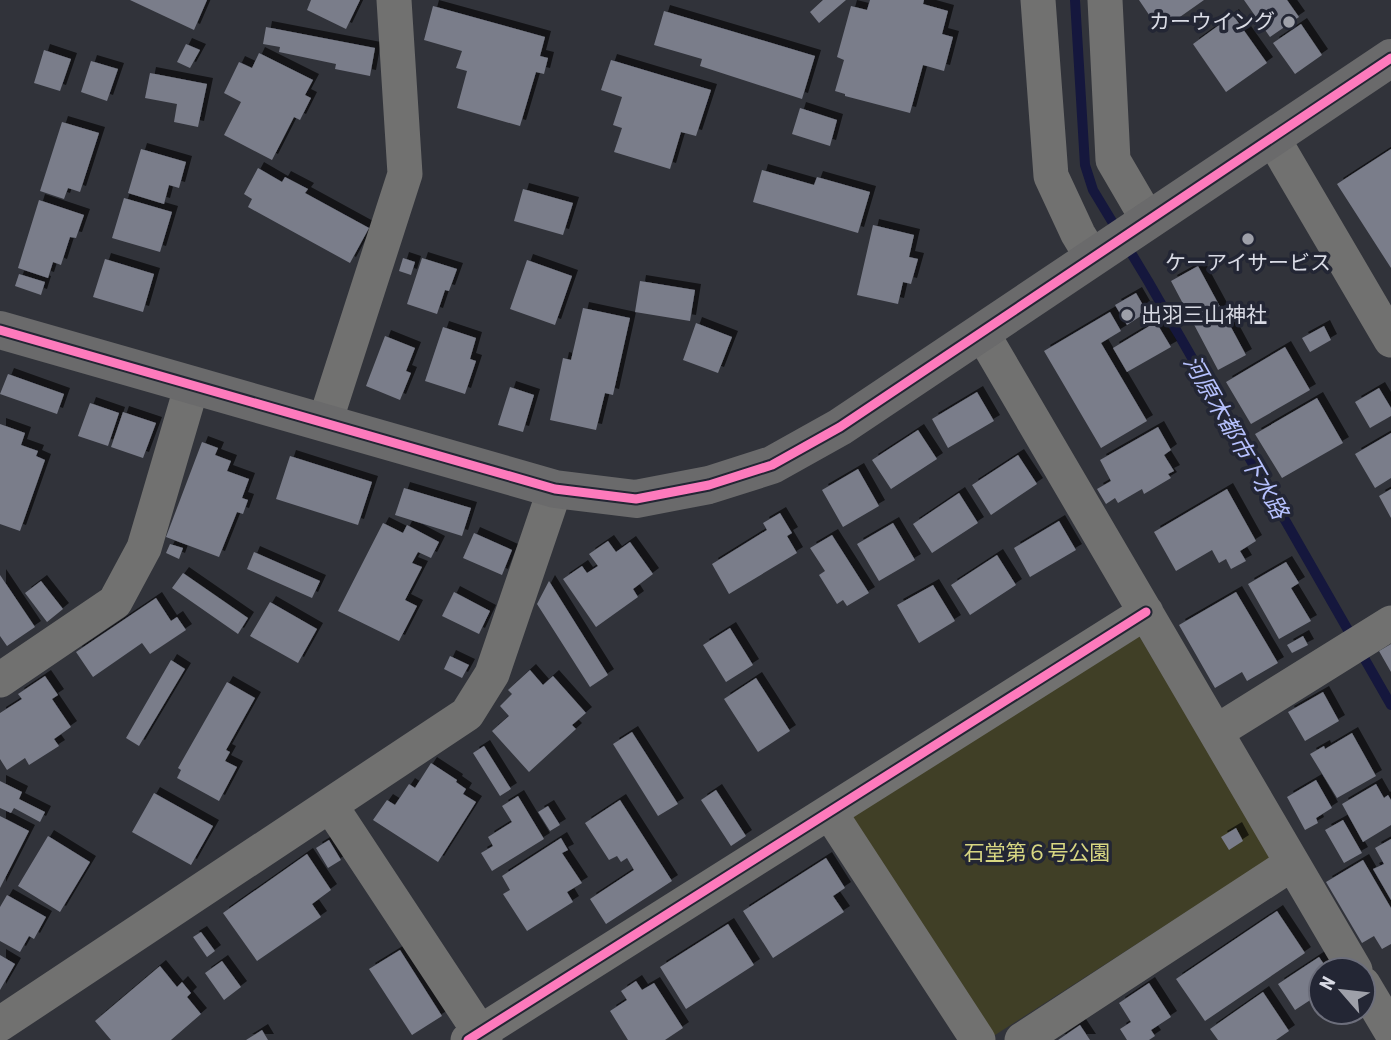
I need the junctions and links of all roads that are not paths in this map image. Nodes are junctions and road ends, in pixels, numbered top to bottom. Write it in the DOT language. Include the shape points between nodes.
graph roads {
  1 [pos="394,0"];
  2 [pos="1038,0"];
  3 [pos="1105,0"];
  4 [pos="1391,58"];
  5 [pos="1272,136"];
  6 [pos="1148,220"];
  7 [pos="1093,257"];
  8 [pos="0,330"];
  9 [pos="982,333"];
  10 [pos="1391,341"];
  11 [pos="192,385"];
  12 [pos="325,422"];
  13 [pos="555,489"];
  14 [pos="1146,612"];
  15 [pos="1391,623"];
  16 [pos="0,680"];
  17 [pos="1216,732"];
  18 [pos="330,805"];
  19 [pos="830,813"];
  20 [pos="1291,864"];
  21 [pos="1347,956"];
  22 [pos="1377,1008"];
  23 [pos="0,1024"];
  24 [pos="1391,1031"];
  25 [pos="478,1038"];
  26 [pos="978,1040"];
  27 [pos="1022,1040"];
  1 -- 12 [label="street" via="405,174"];
  2 -- 7 [label="street" via="1051,176"];
  3 -- 6 [label="street" via="1113,160"];
  4 -- 5 [label="street"];
  5 -- 6 [label="street"];
  5 -- 10 [label="street"];
  6 -- 7 [label="street"];
  7 -- 9 [label="street"];
  8 -- 11 [label="street"];
  9 -- 13 [label="street" via="840,427 772,465 709,485 636,499"];
  9 -- 14 [label="street"];
  11 -- 12 [label="street"];
  11 -- 16 [label="street" via="144,548 115,602"];
  12 -- 13 [label="street"];
  13 -- 18 [label="street" via="492,674 467,714"];
  14 -- 17 [label="street"];
  14 -- 19 [label="street"];
  15 -- 17 [label="street"];
  17 -- 20 [label="street"];
  18 -- 23 [label="street"];
  18 -- 25 [label="street"];
  19 -- 25 [label="street"];
  19 -- 26 [label="street"];
  20 -- 21 [label="street"];
  20 -- 27 [label="street"];
  22 -- 24 [label="street"];
}
